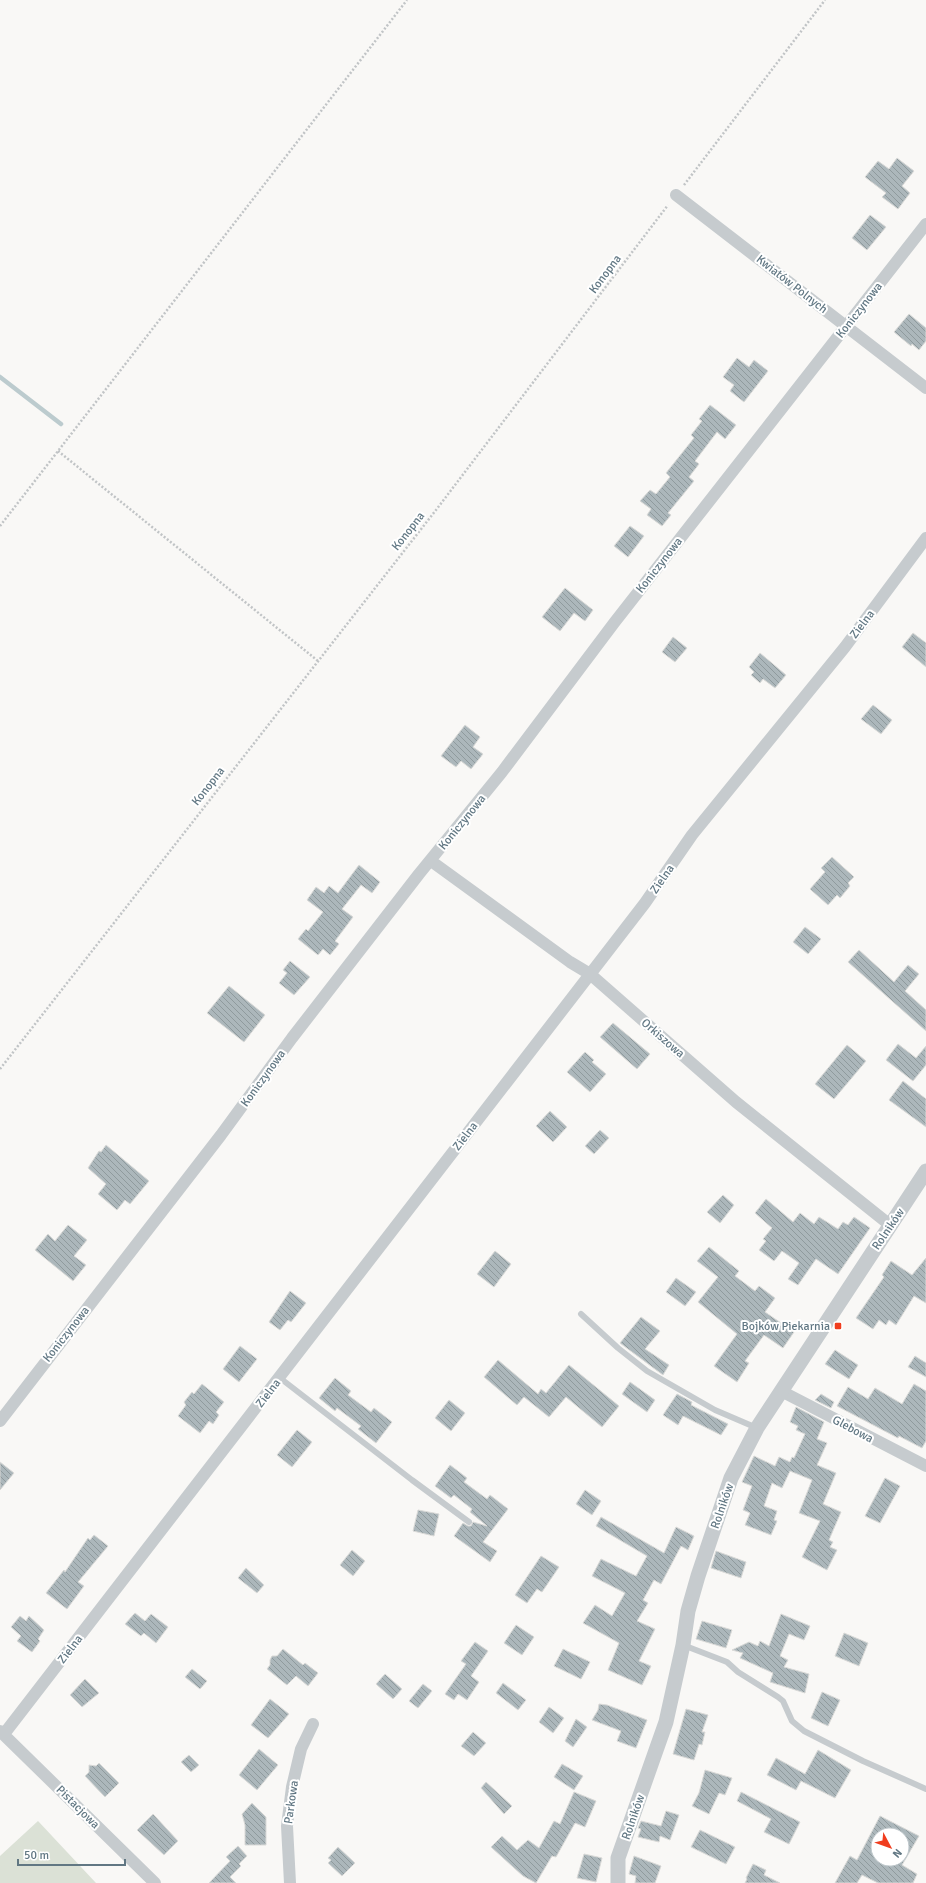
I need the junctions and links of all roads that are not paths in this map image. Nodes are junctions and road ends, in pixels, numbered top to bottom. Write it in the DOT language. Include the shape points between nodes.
graph roads {
  1 [pos="676,195"];
  2 [pos="926,224"];
  3 [pos="846,326"];
  4 [pos="926,388"];
  5 [pos="926,538"];
  6 [pos="431,860"];
  7 [pos="590,974"];
  8 [pos="926,1171"];
  9 [pos="890,1225"];
  10 [pos="581,1314"];
  11 [pos="280,1378"];
  12 [pos="781,1391"];
  13 [pos="0,1421"];
  14 [pos="756,1428"];
  15 [pos="926,1466"];
  16 [pos="469,1522"];
  17 [pos="683,1645"];
  18 [pos="313,1724"];
  19 [pos="2,1732"];
  20 [pos="926,1789"];
  21 [pos="155,1883"];
  22 [pos="290,1883"];
  23 [pos="618,1883"];
  1 -- 3 [label="street, Kwiatów Polnych"];
  2 -- 3 [label="street, Koniczynowa"];
  3 -- 4 [label="street, Kwiatów Polnych"];
  3 -- 6 [label="street, Koniczynowa" via="614,623 502,772"];
  5 -- 7 [label="street, Zielna" via="845,647 692,835 646,903"];
  6 -- 7 [label="street, Orkiszowa"];
  6 -- 13 [label="street, Koniczynowa"];
  7 -- 9 [label="street, Orkiszowa" via="736,1102"];
  7 -- 11 [label="street, Zielna"];
  8 -- 9 [label="street, Rolników"];
  9 -- 12 [label="street, Rolników"];
  10 -- 14 [label="lane" via="647,1371 715,1410"];
  11 -- 16 [label="lane"];
  11 -- 19 [label="street, Zielna"];
  12 -- 14 [label="street, Rolników"];
  12 -- 15 [label="street, Glebowa"];
  14 -- 17 [label="street, Rolników" via="731,1478 720,1509 690,1604"];
  17 -- 20 [label="lane" via="727,1662 738,1672 778,1697 792,1720 804,1731"];
  17 -- 23 [label="street, Rolników" via="666,1722 618,1858"];
  18 -- 22 [label="street, Parkowa" via="301,1749 292,1786 287,1826"];
  19 -- 21 [label="street, Pistacjowa"];
}
